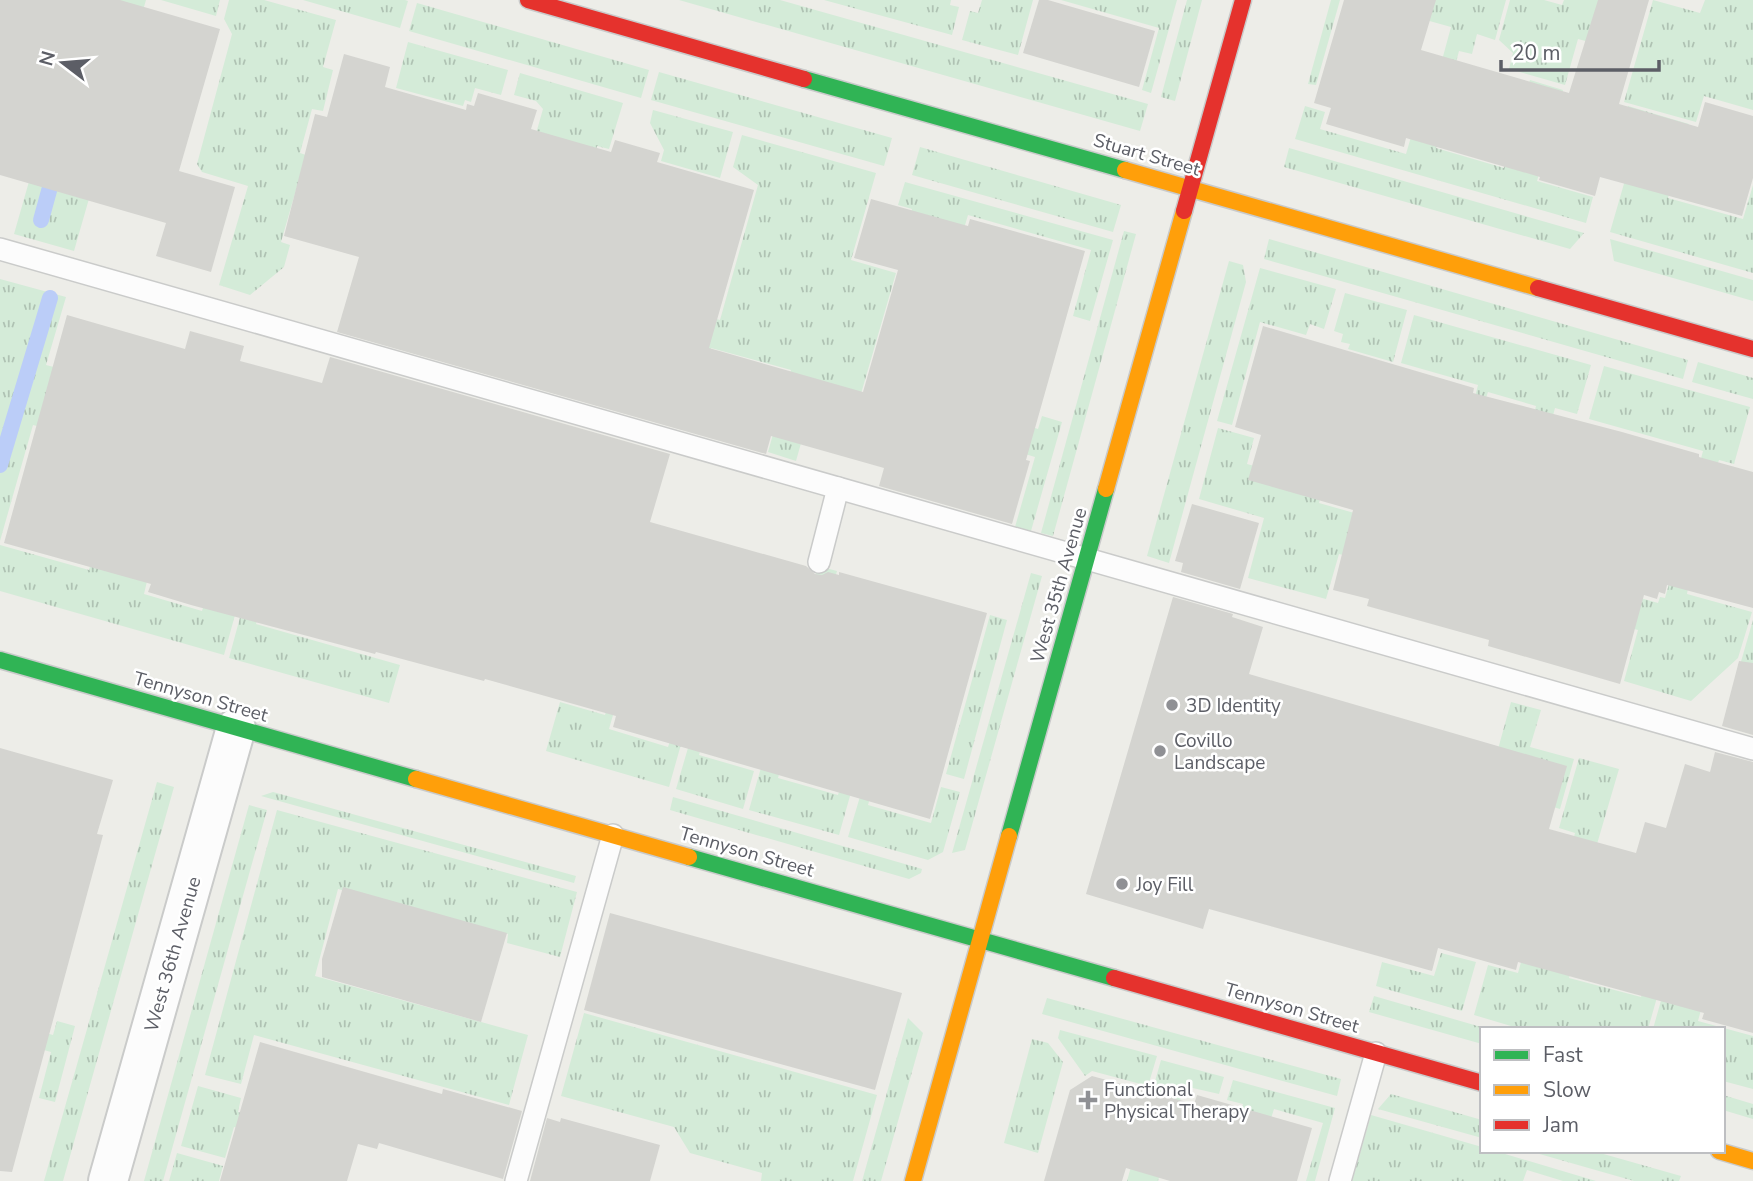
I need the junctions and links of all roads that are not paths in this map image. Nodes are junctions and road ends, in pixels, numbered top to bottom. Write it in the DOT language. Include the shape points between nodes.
graph roads {
  1 [pos="528,0"];
  2 [pos="1243,0"];
  3 [pos="1190,189"];
  4 [pos="0,249"];
  5 [pos="1753,349"];
  6 [pos="838,488"];
  7 [pos="1087,559"];
  8 [pos="818,562"];
  9 [pos="0,660"];
  10 [pos="236,727"];
  11 [pos="1753,749"];
  12 [pos="613,835"];
  13 [pos="981,940"];
  14 [pos="1376,1053"];
  15 [pos="1480,1082"];
  16 [pos="1725,1153"];
  17 [pos="1753,1161"];
  18 [pos="1753,1170"];
  19 [pos="108,1181"];
  20 [pos="516,1181"];
  21 [pos="913,1181"];
  22 [pos="1340,1181"];
  23 [pos="1750,1181"];
  1 -- 3 [label="street, Stuart Street"];
  2 -- 3 [label="street, West 35th Avenue"];
  3 -- 5 [label="street, Stuart Street"];
  3 -- 7 [label="street, West 35th Avenue"];
  4 -- 6 [label="lane"];
  6 -- 7 [label="lane"];
  6 -- 8 [label="lane"];
  7 -- 11 [label="lane"];
  7 -- 13 [label="street, West 35th Avenue"];
  9 -- 10 [label="street, Tennyson Street"];
  10 -- 12 [label="street, Tennyson Street"];
  10 -- 19 [label="street, West 36th Avenue"];
  12 -- 13 [label="street, Tennyson Street"];
  12 -- 20 [label="lane"];
  13 -- 14 [label="street, Tennyson Street"];
  13 -- 21 [label="street, West 35th Avenue"];
  14 -- 15 [label="street, Tennyson Street"];
  14 -- 22 [label="lane"];
  16 -- 17 [label="street"];
  18 -- 23 [label="street"];
}
